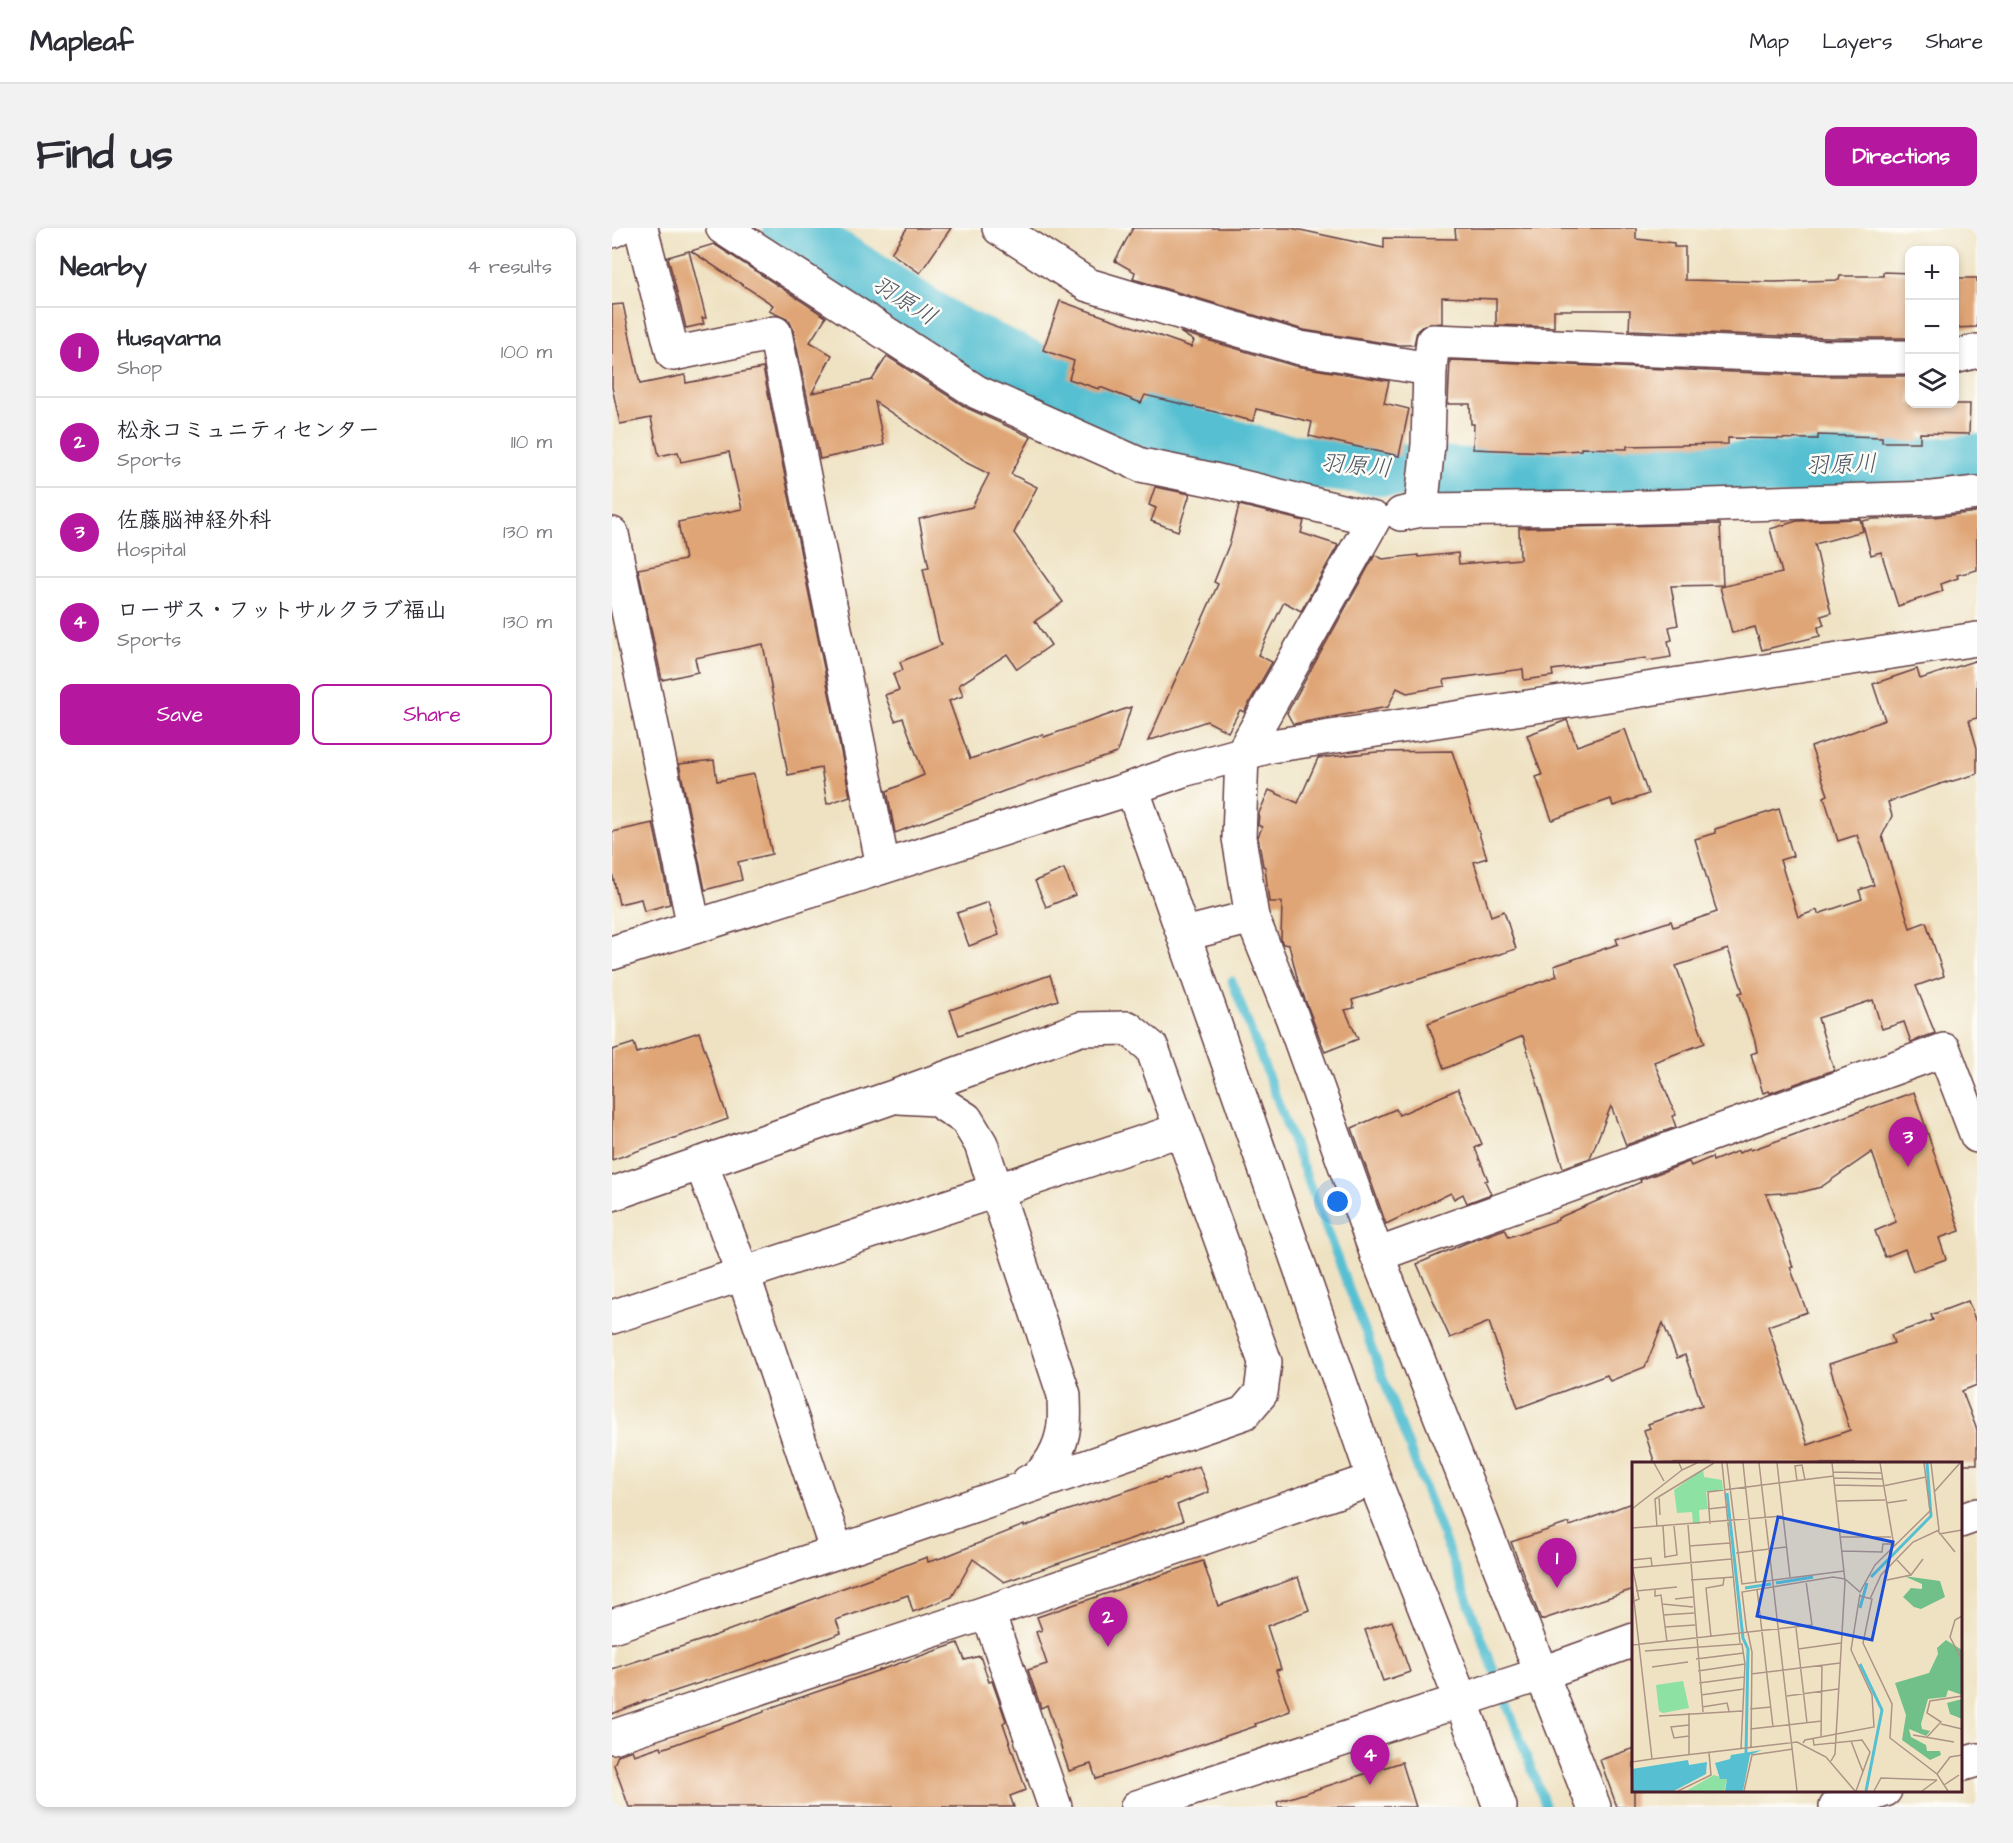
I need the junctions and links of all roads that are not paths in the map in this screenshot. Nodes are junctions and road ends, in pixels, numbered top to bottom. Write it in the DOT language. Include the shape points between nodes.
graph roads {
  1 [pos="618,228"];
  2 [pos="641,228"];
  3 [pos="723,228"];
  4 [pos="999,228"];
  5 [pos="612,231"];
  6 [pos="1977,351"];
  7 [pos="1959,356"];
  8 [pos="1905,357"];
  9 [pos="1430,369"];
  10 [pos="1977,493"];
  11 [pos="1421,510"];
  12 [pos="1374,519"];
  13 [pos="612,534"];
  14 [pos="1977,639"];
  15 [pos="1242,754"];
  16 [pos="1132,788"];
  17 [pos="883,866"];
  18 [pos="1252,917"];
  19 [pos="694,927"];
  20 [pos="1185,934"];
  21 [pos="612,953"];
  22 [pos="893,1096"];
  23 [pos="1180,1130"];
  24 [pos="1977,1136"];
  25 [pos="701,1163"];
  26 [pos="997,1191"];
  27 [pos="612,1194"];
  28 [pos="1377,1255"];
  29 [pos="743,1274"];
  30 [pos="612,1317"];
  31 [pos="1374,1479"];
  32 [pos="999,1496"];
  33 [pos="1977,1515"];
  34 [pos="1962,1520"];
  35 [pos="837,1552"];
  36 [pos="988,1612"];
  37 [pos="612,1626"];
  38 [pos="1632,1641"];
  39 [pos="1534,1676"];
  40 [pos="1472,1697"];
  41 [pos="612,1737"];
  42 [pos="1977,1760"];
  43 [pos="1962,1764"];
  44 [pos="1882,1792"];
  45 [pos="1055,1807"];
  46 [pos="1137,1807"];
  47 [pos="1500,1807"];
  48 [pos="1594,1807"];
  49 [pos="1836,1807"];
  1 -- 5 [label="street"];
  2 -- 17 [label="street" via="673,354 775,333"];
  3 -- 12 [label="street" via="977,392 1097,446 1141,465"];
  4 -- 9 [label="street" via="1088,285 1300,348"];
  6 -- 7 [label="street"];
  8 -- 9 [label="street" via="1433,341"];
  9 -- 11 [label="street"];
  10 -- 11 [label="street" via="1933,498 1710,505"];
  11 -- 12 [label="street"];
  12 -- 15 [label="street"];
  13 -- 19 [label="street"];
  14 -- 15 [label="street" via="1271,746"];
  15 -- 16 [label="street"];
  15 -- 18 [label="street" via="1239,838"];
  16 -- 17 [label="street"];
  16 -- 20 [label="street"];
  17 -- 19 [label="street"];
  18 -- 20 [label="street"];
  18 -- 28 [label="street"];
  19 -- 21 [label="street"];
  20 -- 31 [label="street"];
  22 -- 23 [label="street" via="1080,1029 1128,1028 1152,1048"];
  22 -- 25 [label="street"];
  22 -- 26 [label="street" via="935,1099 966,1119 981,1144"];
  23 -- 26 [label="street"];
  23 -- 32 [label="street" via="1264,1362 1261,1393 1244,1413"];
  24 -- 28 [label="street" via="1944,1050"];
  25 -- 27 [label="street"];
  25 -- 29 [label="street"];
  26 -- 29 [label="street"];
  26 -- 32 [label="street" via="1064,1395 1064,1425 1056,1452 1040,1477"];
  28 -- 39 [label="street"];
  29 -- 30 [label="street"];
  29 -- 35 [label="street"];
  31 -- 36 [label="street"];
  31 -- 40 [label="street"];
  32 -- 35 [label="street"];
  33 -- 34 [label="street"];
  35 -- 37 [label="street"];
  36 -- 41 [label="street"];
  36 -- 45 [label="street"];
  38 -- 39 [label="street"];
  39 -- 40 [label="street"];
  39 -- 48 [label="street"];
  40 -- 46 [label="street"];
  40 -- 47 [label="street"];
  42 -- 43 [label="street"];
  44 -- 49 [label="street"];
}
